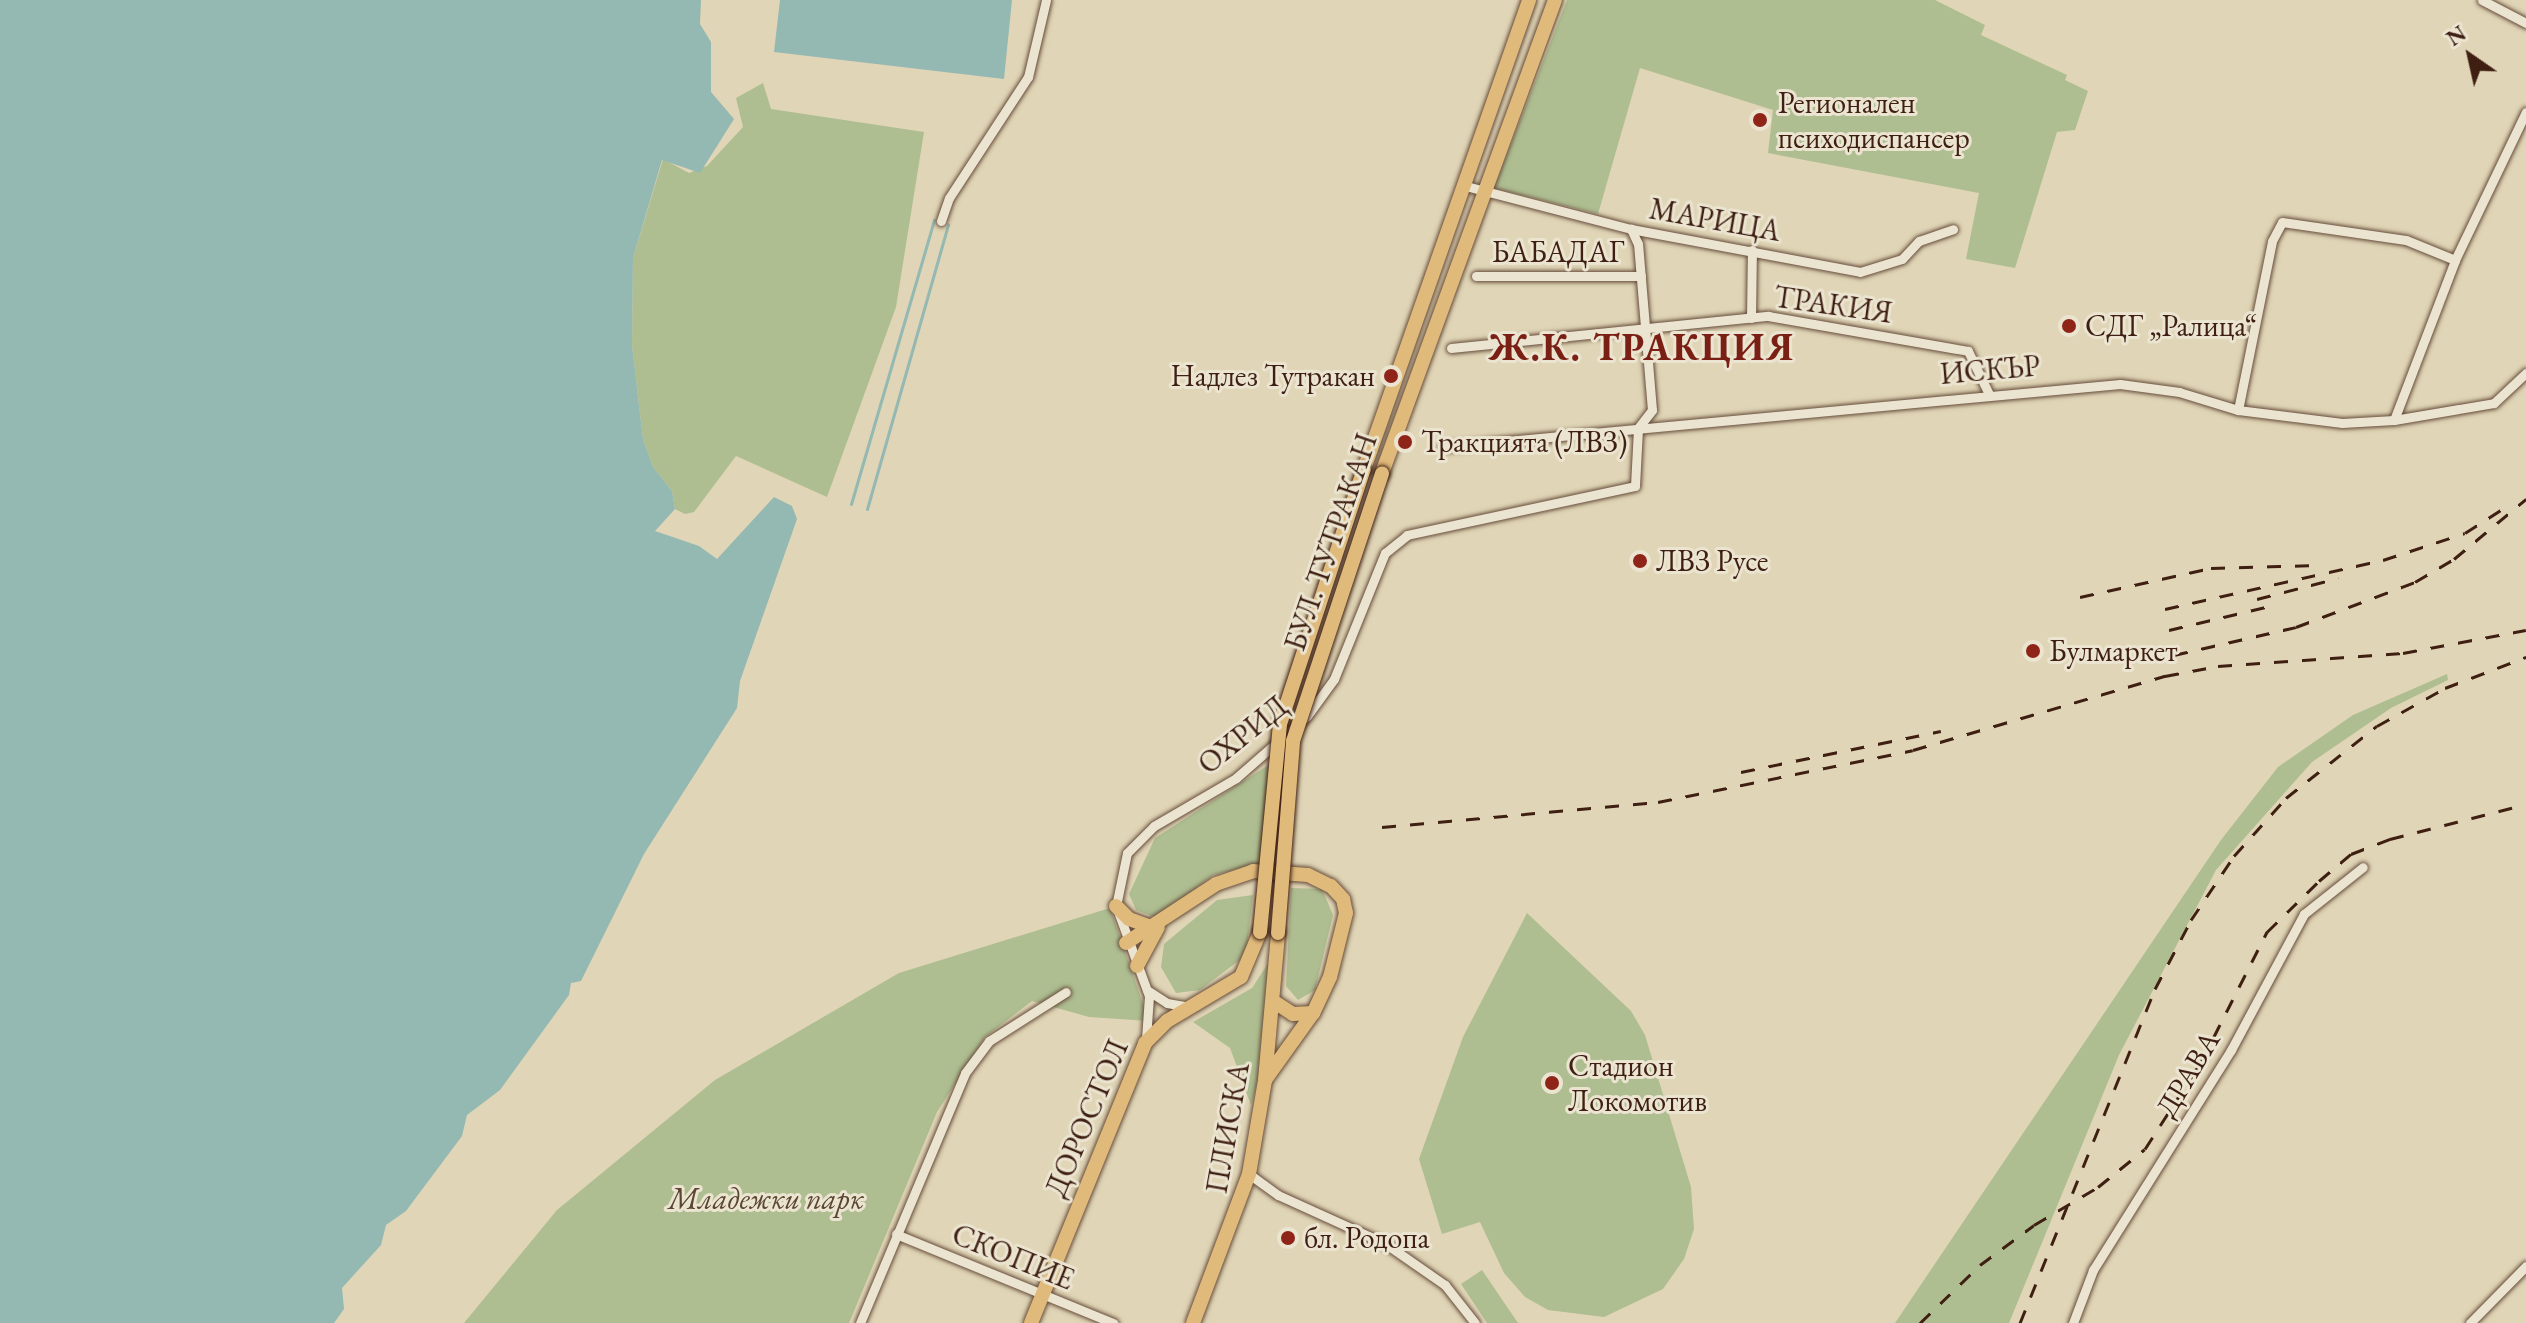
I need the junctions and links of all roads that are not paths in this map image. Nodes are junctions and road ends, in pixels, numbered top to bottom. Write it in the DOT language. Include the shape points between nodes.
graph roads {
  1 [pos="1046,0"];
  2 [pos="1529,0"];
  3 [pos="1555,0"];
  4 [pos="2482,0"];
  5 [pos="2526,23"];
  6 [pos="2526,112"];
  7 [pos="1461,184"];
  8 [pos="1482,191"];
  9 [pos="941,221"];
  10 [pos="1631,229"];
  11 [pos="1953,229"];
  12 [pos="1752,250"];
  13 [pos="2455,260"];
  14 [pos="1476,276"];
  15 [pos="1641,276"];
  16 [pos="1751,318"];
  17 [pos="1647,328"];
  18 [pos="1451,348"];
  19 [pos="2526,373"];
  20 [pos="1989,394"];
  21 [pos="2238,410"];
  22 [pos="2394,420"];
  23 [pos="1638,428"];
  24 [pos="1443,447"];
  25 [pos="2363,867"];
  26 [pos="1116,906"];
  27 [pos="1157,923"];
  28 [pos="1260,932"];
  29 [pos="1278,933"];
  30 [pos="1126,943"];
  31 [pos="1137,966"];
  32 [pos="1147,990"];
  33 [pos="1066,992"];
  34 [pos="1273,1001"];
  35 [pos="1193,1006"];
  36 [pos="1313,1013"];
  37 [pos="1145,1043"];
  38 [pos="1265,1080"];
  39 [pos="1249,1174"];
  40 [pos="896,1234"];
  41 [pos="2526,1266"];
  42 [pos="1042,1295"];
  43 [pos="860,1323"];
  44 [pos="1031,1323"];
  45 [pos="1113,1323"];
  46 [pos="1193,1323"];
  47 [pos="1475,1323"];
  48 [pos="2073,1323"];
  49 [pos="2470,1323"];
  1 -- 9 [label="street" via="1028,77 949,198"];
  2 -- 7 [label="main road, БУЛ. ТУТРАКАН"];
  3 -- 8 [label="main road, БУЛ. ТУТРАКАН"];
  4 -- 5 [label="street"];
  6 -- 13 [label="street"];
  7 -- 8 [label="street, МАРИЦА"];
  7 -- 28 [label="main road, БУЛ. ТУТРАКАН, bridge" via="1280,724"];
  8 -- 10 [label="street, МАРИЦА"];
  8 -- 29 [label="main road, БУЛ. ТУТРАКАН, bridge" via="1293,741"];
  10 -- 12 [label="street, МАРИЦА"];
  10 -- 15 [label="street"];
  11 -- 12 [label="street, МАРИЦА" via="1919,241 1902,259 1860,272"];
  12 -- 16 [label="street"];
  13 -- 21 [label="street" via="2406,240 2282,222 2272,241"];
  13 -- 22 [label="street"];
  14 -- 15 [label="street, БАБАДАГ"];
  15 -- 17 [label="street"];
  16 -- 17 [label="street, ТРАКИЯ"];
  16 -- 20 [label="street, ТРАКИЯ" via="1768,316 1968,351"];
  17 -- 18 [label="street, ТРАКИЯ"];
  17 -- 23 [label="street" via="1652,410"];
  19 -- 22 [label="street, ИСКЪР" via="2494,403"];
  20 -- 21 [label="street, ИСКЪР" via="2120,384 2179,392"];
  20 -- 23 [label="street, ИСКЪР"];
  21 -- 22 [label="street, ИСКЪР" via="2342,423"];
  23 -- 24 [label="street, ИСКЪР"];
  23 -- 26 [label="street, ОХРИД" via="1638,480 1628,490 1407,535 1385,553 1334,679 1307,716 1236,778 1154,826 1127,853"];
  25 -- 48 [label="street, ДРАВА" via="2304,914 2231,1050 2093,1270"];
  26 -- 27 [label="main road" via="1129,919"];
  26 -- 30 [label="street, ОХРИД"];
  27 -- 30 [label="main road"];
  27 -- 31 [label="main road"];
  27 -- 36 [label="main road" via="1216,884 1253,871 1320,878 1343,899 1346,913 1330,977"];
  28 -- 35 [label="main road, ДОРОСТОЛ" via="1241,977"];
  29 -- 34 [label="main road, ПЛИСКА"];
  30 -- 31 [label="street, ОХРИД"];
  31 -- 32 [label="street, ОХРИД"];
  32 -- 35 [label="street" via="1167,1003"];
  32 -- 37 [label="street"];
  33 -- 40 [label="street" via="989,1041 965,1073"];
  34 -- 36 [label="main road" via="1293,1014"];
  34 -- 38 [label="main road, ПЛИСКА"];
  35 -- 37 [label="main road, ДОРОСТОЛ"];
  36 -- 38 [label="main road"];
  37 -- 42 [label="main road, ДОРОСТОЛ"];
  38 -- 39 [label="main road, ПЛИСКА"];
  39 -- 46 [label="main road, ПЛИСКА"];
  39 -- 47 [label="street" via="1278,1195 1386,1244 1445,1285"];
  40 -- 42 [label="street, СКОПИЕ"];
  40 -- 43 [label="street"];
  41 -- 49 [label="street"];
  42 -- 44 [label="main road, ДОРОСТОЛ"];
  42 -- 45 [label="street, СКОПИЕ"];
}
